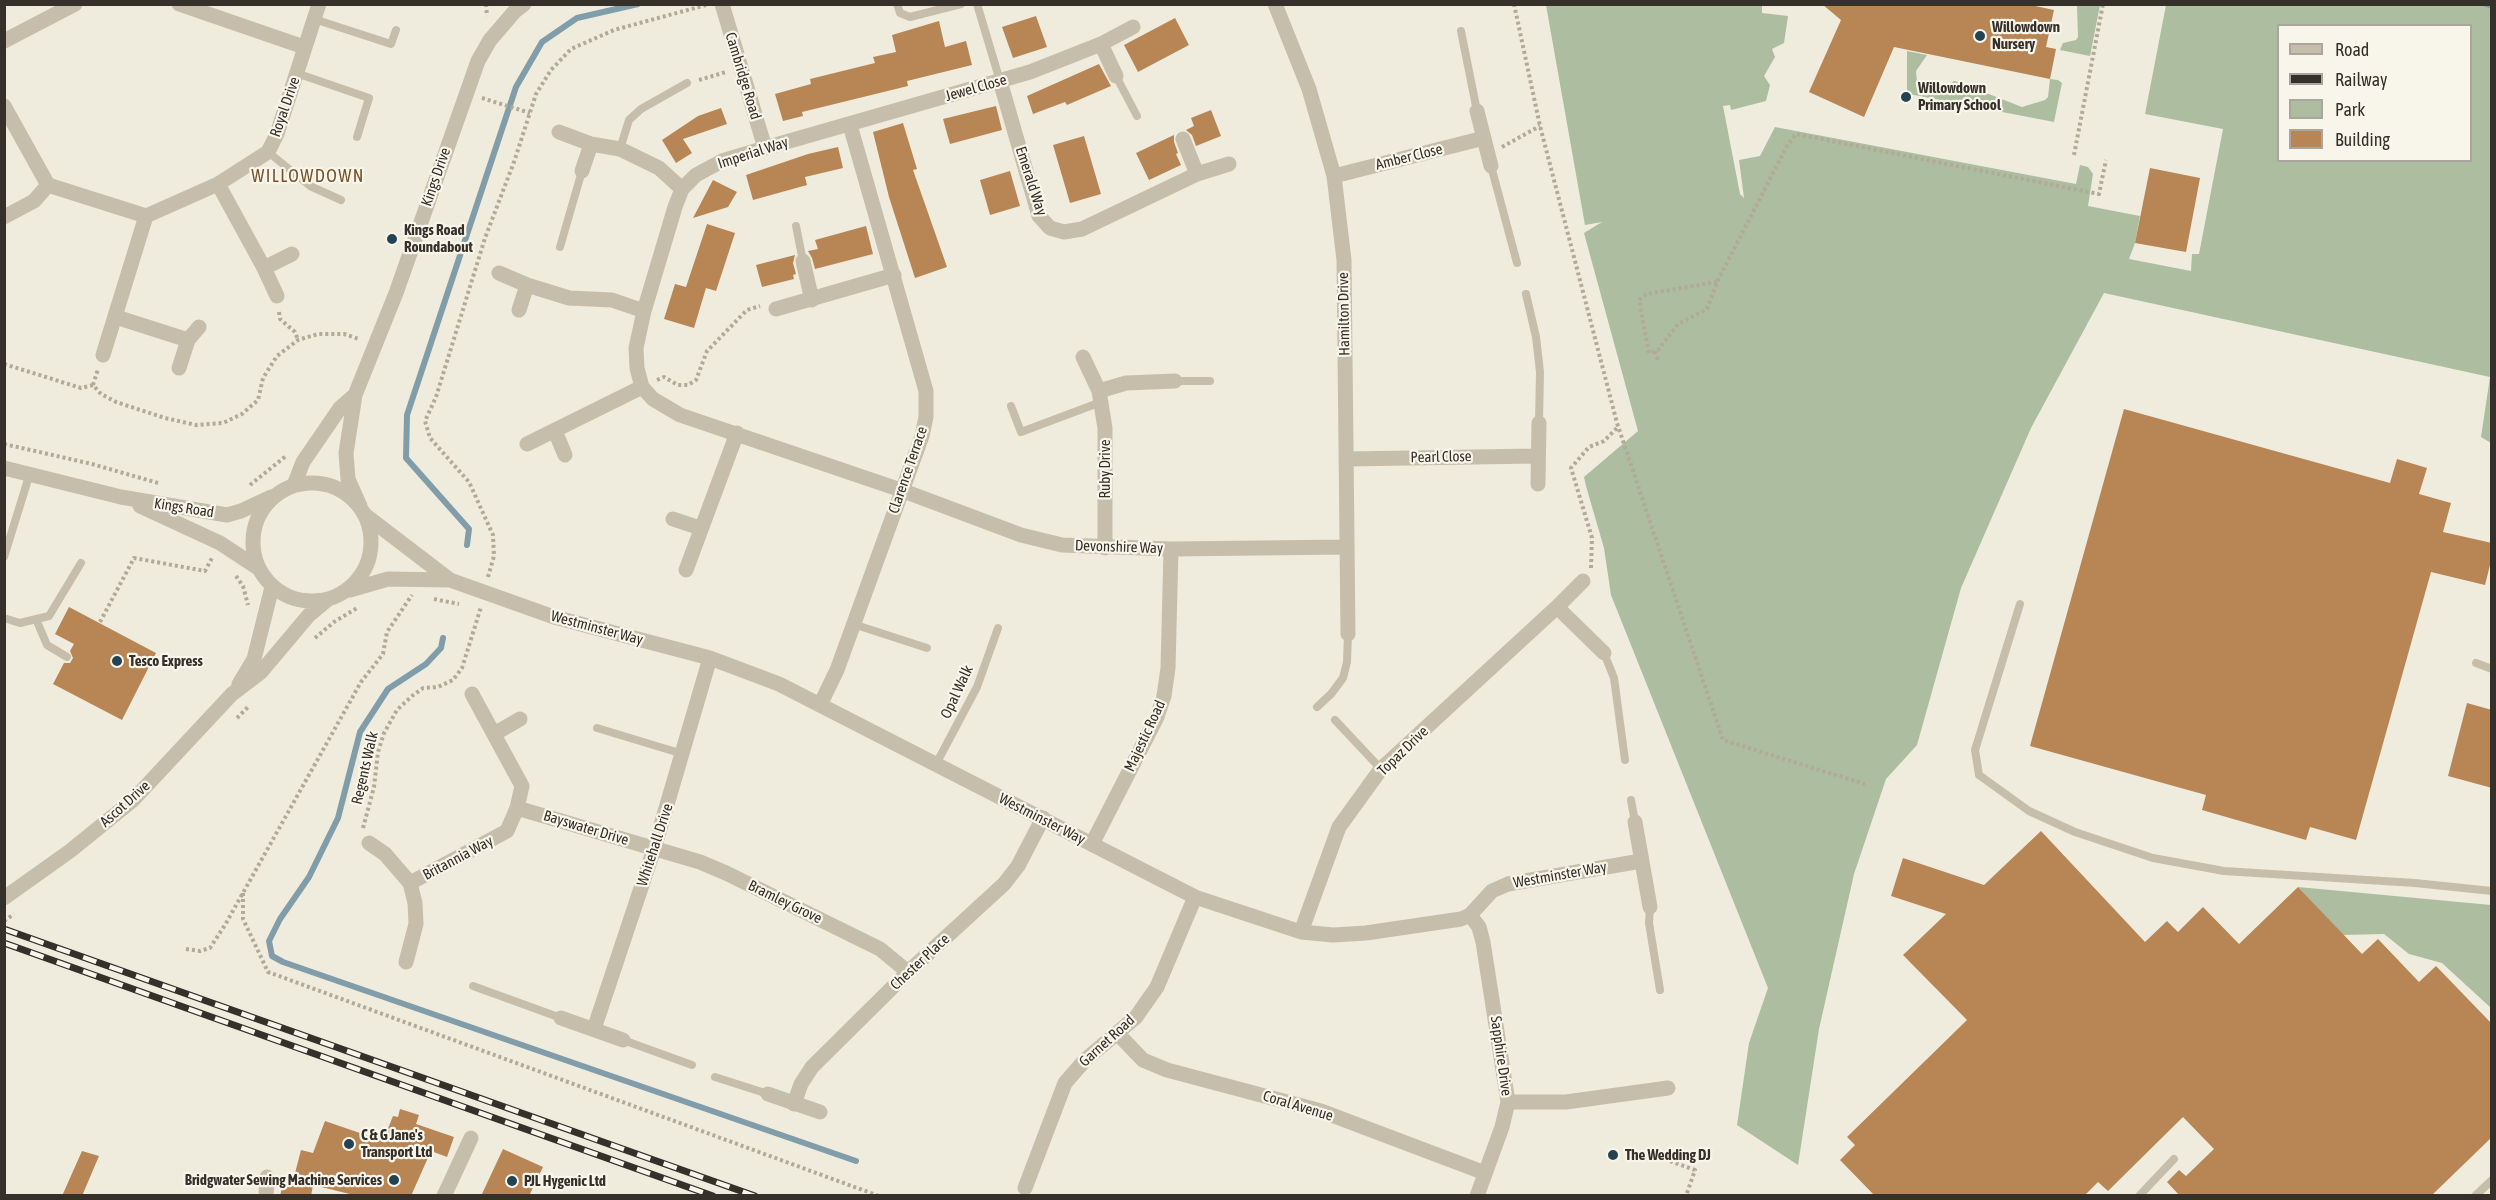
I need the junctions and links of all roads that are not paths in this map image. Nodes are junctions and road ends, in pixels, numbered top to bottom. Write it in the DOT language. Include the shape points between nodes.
graph roads {
  1 [pos="75,4"];
  2 [pos="179,4"];
  3 [pos="722,4"];
  4 [pos="897,4"];
  5 [pos="961,4"];
  6 [pos="977,4"];
  7 [pos="1275,4"];
  8 [pos="515,7"];
  9 [pos="317,12"];
  10 [pos="1133,27"];
  11 [pos="396,30"];
  12 [pos="1461,31"];
  13 [pos="4,41"];
  14 [pos="1101,44"];
  15 [pos="304,47"];
  16 [pos="296,73"];
  17 [pos="1116,76"];
  18 [pos="1000,81"];
  19 [pos="687,83"];
  20 [pos="4,106"];
  21 [pos="1477,111"];
  22 [pos="1137,116"];
  23 [pos="850,125"];
  24 [pos="559,132"];
  25 [pos="357,137"];
  26 [pos="1484,138"];
  27 [pos="1183,139"];
  28 [pos="591,144"];
  29 [pos="765,148"];
  30 [pos="620,149"];
  31 [pos="268,152"];
  32 [pos="1489,160"];
  33 [pos="1229,164"];
  34 [pos="582,171"];
  35 [pos="1197,174"];
  36 [pos="1334,176"];
  37 [pos="218,184"];
  38 [pos="48,185"];
  39 [pos="682,189"];
  40 [pos="341,200"];
  41 [pos="146,216"];
  42 [pos="4,217"];
  43 [pos="796,226"];
  44 [pos="560,247"];
  45 [pos="292,254"];
  46 [pos="803,261"];
  47 [pos="1517,263"];
  48 [pos="264,268"];
  49 [pos="499,273"];
  50 [pos="894,275"];
  51 [pos="527,285"];
  52 [pos="1526,294"];
  53 [pos="277,297"];
  54 [pos="812,300"];
  55 [pos="776,309"];
  56 [pos="519,310"];
  57 [pos="644,311"];
  58 [pos="116,316"];
  59 [pos="199,327"];
  60 [pos="188,340"];
  61 [pos="103,355"];
  62 [pos="1083,357"];
  63 [pos="179,368"];
  64 [pos="1175,381"];
  65 [pos="1210,381"];
  66 [pos="642,387"];
  67 [pos="355,395"];
  68 [pos="1100,397"];
  69 [pos="1011,406"];
  70 [pos="1539,423"];
  71 [pos="555,431"];
  72 [pos="737,433"];
  73 [pos="527,444"];
  74 [pos="565,454"];
  75 [pos="1537,456"];
  76 [pos="1346,459"];
  77 [pos="4,468"];
  78 [pos="30,473"];
  79 [pos="1538,483"];
  80 [pos="294,485"];
  81 [pos="901,490"];
  82 [pos="279,493"];
  83 [pos="121,498"];
  84 [pos="363,511"];
  85 [pos="673,519"];
  86 [pos="700,528"];
  87 [pos="1346,547"];
  88 [pos="1105,548"];
  89 [pos="1171,549"];
  90 [pos="4,557"];
  91 [pos="81,563"];
  92 [pos="258,568"];
  93 [pos="686,570"];
  94 [pos="450,580"];
  95 [pos="1583,581"];
  96 [pos="272,587"];
  97 [pos="349,590"];
  98 [pos="327,600"];
  99 [pos="2020,604"];
  100 [pos="1557,607"];
  101 [pos="4,618"];
  102 [pos="36,620"];
  103 [pos="853,624"];
  104 [pos="998,628"];
  105 [pos="1348,634"];
  106 [pos="927,648"];
  107 [pos="1604,653"];
  108 [pos="67,657"];
  109 [pos="710,658"];
  110 [pos="2476,663"];
  111 [pos="2492,669"];
  112 [pos="232,694"];
  113 [pos="472,694"];
  114 [pos="820,705"];
  115 [pos="1317,707"];
  116 [pos="520,719"];
  117 [pos="1335,720"];
  118 [pos="597,728"];
  119 [pos="494,734"];
  120 [pos="683,754"];
  121 [pos="1625,760"];
  122 [pos="935,765"];
  123 [pos="1381,769"];
  124 [pos="1631,800"];
  125 [pos="517,808"];
  126 [pos="1043,818"];
  127 [pos="1635,822"];
  128 [pos="369,843"];
  129 [pos="1092,844"];
  130 [pos="654,849"];
  131 [pos="1641,861"];
  132 [pos="410,883"];
  133 [pos="2492,891"];
  134 [pos="1195,897"];
  135 [pos="4,898"];
  136 [pos="1650,907"];
  137 [pos="1470,915"];
  138 [pos="1301,932"];
  139 [pos="406,962"];
  140 [pos="908,972"];
  141 [pos="473,986"];
  142 [pos="1660,990"];
  143 [pos="561,1018"];
  144 [pos="594,1029"];
  145 [pos="1118,1033"];
  146 [pos="623,1040"];
  147 [pos="692,1065"];
  148 [pos="714,1077"];
  149 [pos="1668,1088"];
  150 [pos="768,1094"];
  151 [pos="1508,1102"];
  152 [pos="794,1104"];
  153 [pos="820,1112"];
  154 [pos="471,1138"];
  155 [pos="2174,1159"];
  156 [pos="1485,1173"];
  157 [pos="267,1177"];
  158 [pos="2492,1180"];
  159 [pos="1025,1188"];
  160 [pos="266,1196"];
  161 [pos="444,1196"];
  162 [pos="1477,1196"];
  163 [pos="2139,1196"];
  164 [pos="2475,1196"];
  1 -- 13 [label="street"];
  2 -- 15 [label="street"];
  3 -- 29 [label="street, Cambridge Road"];
  4 -- 5 [label="lane" via="900,13 910,17"];
  6 -- 18 [label="lane"];
  7 -- 36 [label="street, Hamilton Drive" via="1309,89"];
  8 -- 67 [label="street, Kings Drive" via="490,40 475,69 396,293"];
  9 -- 11 [label="lane" via="391,44"];
  9 -- 15 [label="street, Royal Drive"];
  10 -- 14 [label="street, Jewel Close"];
  12 -- 21 [label="lane"];
  14 -- 17 [label="street"];
  14 -- 18 [label="street, Jewel Close"];
  15 -- 16 [label="street, Royal Drive"];
  16 -- 25 [label="lane" via="369,98"];
  16 -- 31 [label="street, Royal Drive"];
  17 -- 22 [label="lane"];
  18 -- 23 [label="street, Jewel Close"];
  18 -- 35 [label="street, Emerald Way" via="1039,216 1050,228 1064,232 1082,229"];
  19 -- 30 [label="lane" via="629,120"];
  20 -- 38 [label="street"];
  21 -- 26 [label="street"];
  23 -- 29 [label="street, Imperial Way"];
  23 -- 50 [label="street, Clarence Terrace"];
  24 -- 28 [label="street"];
  26 -- 32 [label="street"];
  26 -- 36 [label="street, Amber Close"];
  27 -- 35 [label="street"];
  28 -- 30 [label="street"];
  28 -- 34 [label="street"];
  29 -- 39 [label="street, Imperial Way" via="722,161 696,175"];
  30 -- 39 [label="street" via="658,168"];
  31 -- 37 [label="street, Royal Drive"];
  31 -- 40 [label="lane" via="310,186"];
  32 -- 47 [label="lane"];
  33 -- 35 [label="street, Emerald Way"];
  34 -- 44 [label="lane"];
  36 -- 76 [label="street, Hamilton Drive" via="1344,260"];
  37 -- 41 [label="street, Royal Drive"];
  37 -- 48 [label="street"];
  38 -- 41 [label="street"];
  38 -- 42 [label="street" via="34,201"];
  39 -- 57 [label="street"];
  41 -- 58 [label="street"];
  43 -- 46 [label="lane"];
  45 -- 48 [label="street"];
  46 -- 54 [label="street"];
  48 -- 53 [label="street"];
  49 -- 51 [label="street"];
  50 -- 54 [label="street"];
  50 -- 81 [label="street, Clarence Terrace" via="926,391 922,435"];
  51 -- 56 [label="street"];
  51 -- 57 [label="street" via="569,298 612,300"];
  52 -- 70 [label="lane" via="1540,372"];
  54 -- 55 [label="street"];
  57 -- 66 [label="street" via="636,348"];
  58 -- 60 [label="street"];
  58 -- 61 [label="street"];
  59 -- 60 [label="street"];
  60 -- 63 [label="street"];
  62 -- 68 [label="street, Ruby Drive"];
  64 -- 65 [label="lane"];
  64 -- 68 [label="street" via="1126,383"];
  66 -- 71 [label="street"];
  66 -- 72 [label="street" via="667,409"];
  67 -- 80 [label="street, Kings Drive" via="340,408 303,462"];
  67 -- 84 [label="street, Kings Drive" via="346,453 348,479"];
  68 -- 69 [label="lane" via="1021,432"];
  68 -- 88 [label="street, Ruby Drive" via="1105,428"];
  70 -- 75 [label="street"];
  71 -- 73 [label="street"];
  71 -- 74 [label="street"];
  72 -- 81 [label="street"];
  72 -- 86 [label="street"];
  75 -- 76 [label="street, Pearl Close"];
  75 -- 79 [label="street"];
  76 -- 87 [label="street, Hamilton Drive"];
  77 -- 78 [label="street, Kings Road"];
  78 -- 83 [label="street, Kings Road"];
  78 -- 90 [label="lane"];
  80 -- 82 [label="street"];
  80 -- 84 [label="street" via="330,485 346,493"];
  81 -- 88 [label="street, Devonshire Way" via="1021,535 1062,545"];
  81 -- 103 [label="street, Clarence Terrace"];
  82 -- 83 [label="street, Kings Road" via="227,515"];
  82 -- 92 [label="street" via="257,518 253,552"];
  83 -- 92 [label="street, Kings Road" via="220,543"];
  84 -- 94 [label="street, Westminster Way"];
  84 -- 97 [label="street" via="371,532 371,550 366,567"];
  85 -- 86 [label="street"];
  86 -- 93 [label="street"];
  87 -- 89 [label="street, Devonshire Way"];
  87 -- 105 [label="street, Hamilton Drive"];
  88 -- 89 [label="street, Devonshire Way"];
  89 -- 129 [label="street, Majestic Road" via="1164,696"];
  91 -- 102 [label="lane" via="49,616"];
  92 -- 96 [label="street"];
  94 -- 97 [label="street, Westminster Way" via="388,579"];
  94 -- 109 [label="street, Westminster Way" via="554,617"];
  95 -- 100 [label="street, Topaz Drive"];
  96 -- 98 [label="street" via="308,602"];
  96 -- 112 [label="street" via="254,659"];
  97 -- 98 [label="street"];
  98 -- 112 [label="street" via="309,615 261,672"];
  99 -- 133 [label="lane" via="1975,750 1979,775 2030,811 2075,832 2153,858 2224,871"];
  100 -- 107 [label="street"];
  100 -- 123 [label="street, Topaz Drive"];
  101 -- 102 [label="lane" via="20,623"];
  102 -- 108 [label="lane" via="47,645"];
  103 -- 106 [label="lane"];
  103 -- 114 [label="street, Clarence Terrace"];
  104 -- 122 [label="lane, Opal Walk" via="977,687"];
  105 -- 115 [label="lane" via="1343,678"];
  107 -- 121 [label="lane" via="1614,678"];
  109 -- 114 [label="street, Westminster Way" via="779,684"];
  109 -- 120 [label="street, Whitehall Drive"];
  110 -- 111 [label="lane"];
  112 -- 135 [label="street, Ascot Drive" via="133,800"];
  113 -- 119 [label="street, Britannia Way"];
  114 -- 122 [label="street, Westminster Way"];
  116 -- 119 [label="street"];
  117 -- 123 [label="lane"];
  118 -- 120 [label="lane"];
  119 -- 125 [label="street, Britannia Way" via="522,786"];
  120 -- 130 [label="street, Whitehall Drive"];
  122 -- 126 [label="street, Westminster Way"];
  123 -- 138 [label="street, Topaz Drive" via="1339,827"];
  124 -- 127 [label="lane"];
  125 -- 130 [label="street, Bayswater Drive"];
  125 -- 132 [label="street, Britannia Way" via="507,831"];
  126 -- 129 [label="street, Westminster Way"];
  126 -- 140 [label="street, Chester Place" via="1004,884"];
  127 -- 131 [label="street"];
  128 -- 132 [label="street" via="385,854"];
  129 -- 134 [label="street, Westminster Way"];
  130 -- 140 [label="street, Bramley Grove" via="726,873 880,949"];
  130 -- 144 [label="street, Whitehall Drive"];
  131 -- 136 [label="street"];
  131 -- 137 [label="street, Westminster Way" via="1508,884 1492,891"];
  132 -- 139 [label="street" via="416,924"];
  134 -- 138 [label="street, Westminster Way"];
  134 -- 145 [label="street, Garnet Road" via="1157,987 1136,1017"];
  136 -- 142 [label="lane"];
  137 -- 138 [label="street, Westminster Way" via="1366,933"];
  137 -- 151 [label="street, Sapphire Drive" via="1483,942"];
  140 -- 152 [label="street, Chester Place" via="812,1067"];
  141 -- 143 [label="lane"];
  143 -- 144 [label="street"];
  144 -- 146 [label="street"];
  145 -- 156 [label="street, Coral Avenue" via="1143,1060 1167,1070 1320,1111"];
  145 -- 159 [label="street, Garnet Road" via="1084,1060 1065,1083"];
  146 -- 147 [label="lane"];
  148 -- 150 [label="lane"];
  149 -- 151 [label="street" via="1566,1101"];
  150 -- 152 [label="street"];
  151 -- 156 [label="street, Sapphire Drive"];
  152 -- 153 [label="street"];
  154 -- 161 [label="street"];
  155 -- 163 [label="lane"];
  156 -- 162 [label="street, Sapphire Drive"];
  157 -- 160 [label="street"];
  158 -- 164 [label="lane"];
}
